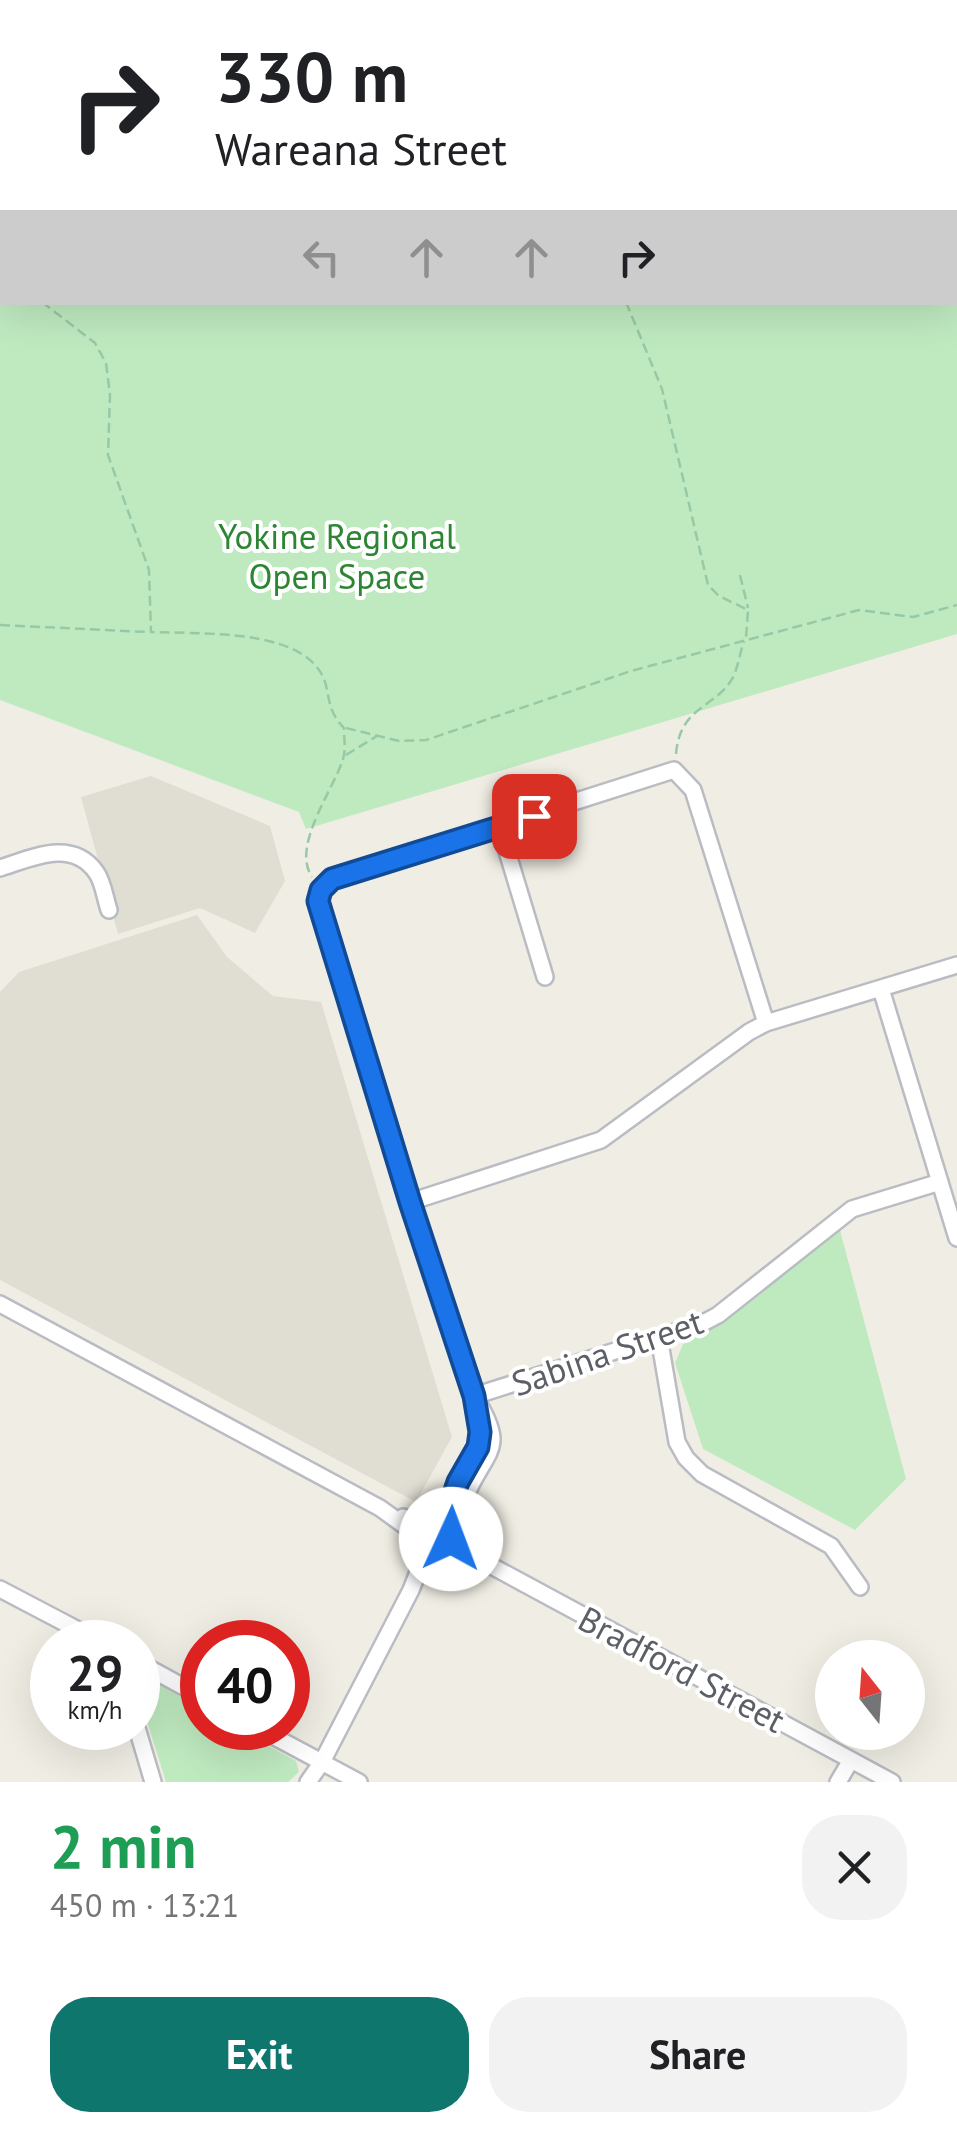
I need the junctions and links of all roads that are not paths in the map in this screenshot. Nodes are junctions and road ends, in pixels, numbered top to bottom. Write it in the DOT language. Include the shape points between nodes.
graph roads {
  1 [pos="500,828"];
  2 [pos="0,868"];
  3 [pos="109,910"];
  4 [pos="957,965"];
  5 [pos="546,977"];
  6 [pos="881,988"];
  7 [pos="766,1023"];
  8 [pos="940,1182"];
  9 [pos="410,1202"];
  10 [pos="957,1238"];
  11 [pos="0,1304"];
  12 [pos="659,1337"];
  13 [pos="474,1396"];
  14 [pos="438,1540"];
  15 [pos="860,1587"];
  16 [pos="0,1590"];
  17 [pos="58,1620"];
  18 [pos="144,1750"];
  19 [pos="299,1750"];
  20 [pos="851,1760"];
  21 [pos="322,1762"];
  22 [pos="153,1782"];
  23 [pos="308,1782"];
  24 [pos="359,1782"];
  25 [pos="838,1782"];
  26 [pos="892,1782"];
  1 -- 5 [label="street"];
  1 -- 7 [label="street" via="674,770 693,790"];
  1 -- 9 [label="street" via="332,879 318,901"];
  2 -- 3 [label="street" via="50,852 78,854 98,873"];
  4 -- 6 [label="street"];
  6 -- 7 [label="street"];
  6 -- 8 [label="street"];
  7 -- 9 [label="street" via="601,1140"];
  8 -- 10 [label="street"];
  8 -- 12 [label="street, Sabina Street" via="852,1209 718,1315"];
  9 -- 13 [label="street"];
  11 -- 14 [label="street, Bradford Street"];
  12 -- 13 [label="street, Sabina Street"];
  12 -- 15 [label="street" via="677,1442 686,1458 702,1474 831,1546"];
  13 -- 14 [label="street" via="487,1419 490,1457"];
  14 -- 20 [label="street, Bradford Street"];
  14 -- 21 [label="street"];
  16 -- 17 [label="street"];
  18 -- 22 [label="street"];
  19 -- 21 [label="street"];
  20 -- 25 [label="street"];
  20 -- 26 [label="street, Bradford Street"];
  21 -- 23 [label="street"];
  21 -- 24 [label="street"];
}
